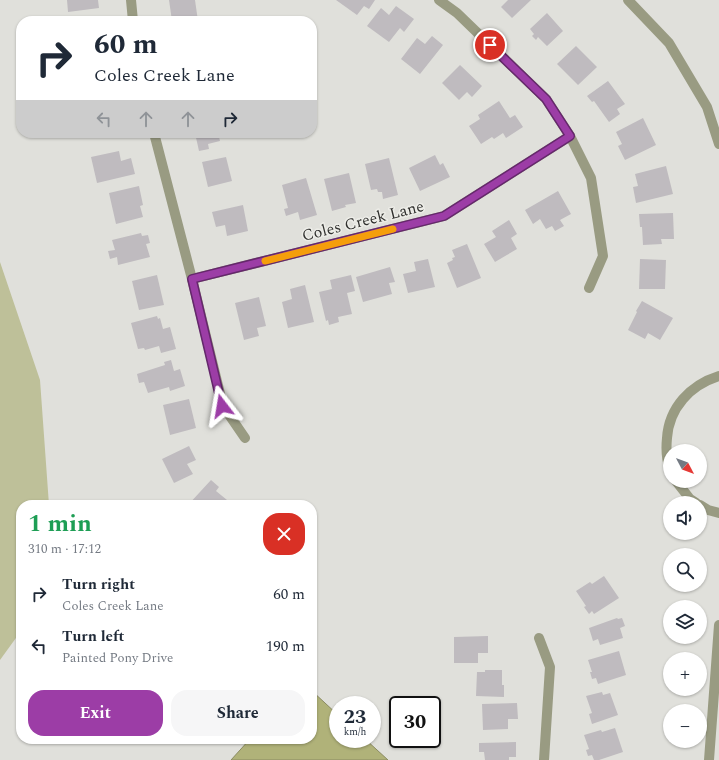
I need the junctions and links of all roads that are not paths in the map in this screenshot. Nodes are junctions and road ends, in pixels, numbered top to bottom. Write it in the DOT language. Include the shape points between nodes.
graph roads {
  1 [pos="131,0"];
  2 [pos="439,0"];
  3 [pos="628,0"];
  4 [pos="133,16"];
  5 [pos="570,136"];
  6 [pos="155,138"];
  7 [pos="719,144"];
  8 [pos="192,279"];
  9 [pos="589,288"];
  10 [pos="719,376"];
  11 [pos="245,438"];
  12 [pos="666,444"];
  13 [pos="678,488"];
  14 [pos="687,496"];
  15 [pos="707,509"];
  16 [pos="719,513"];
  17 [pos="719,625"];
  18 [pos="539,638"];
  19 [pos="544,760"];
  20 [pos="709,760"];
  1 -- 4 [label="street"];
  2 -- 5 [label="street" via="546,99"];
  3 -- 7 [label="street" via="669,43 707,107"];
  5 -- 8 [label="street, Coles Creek Lane" via="444,216"];
  5 -- 9 [label="street" via="591,178 603,256"];
  6 -- 8 [label="street"];
  8 -- 11 [label="street" via="222,406"];
  10 -- 12 [label="street" via="700,384 684,397 674,412 667,430"];
  13 -- 14 [label="street"];
  15 -- 16 [label="street"];
  17 -- 20 [label="street"];
  18 -- 19 [label="street" via="550,667"];
}
